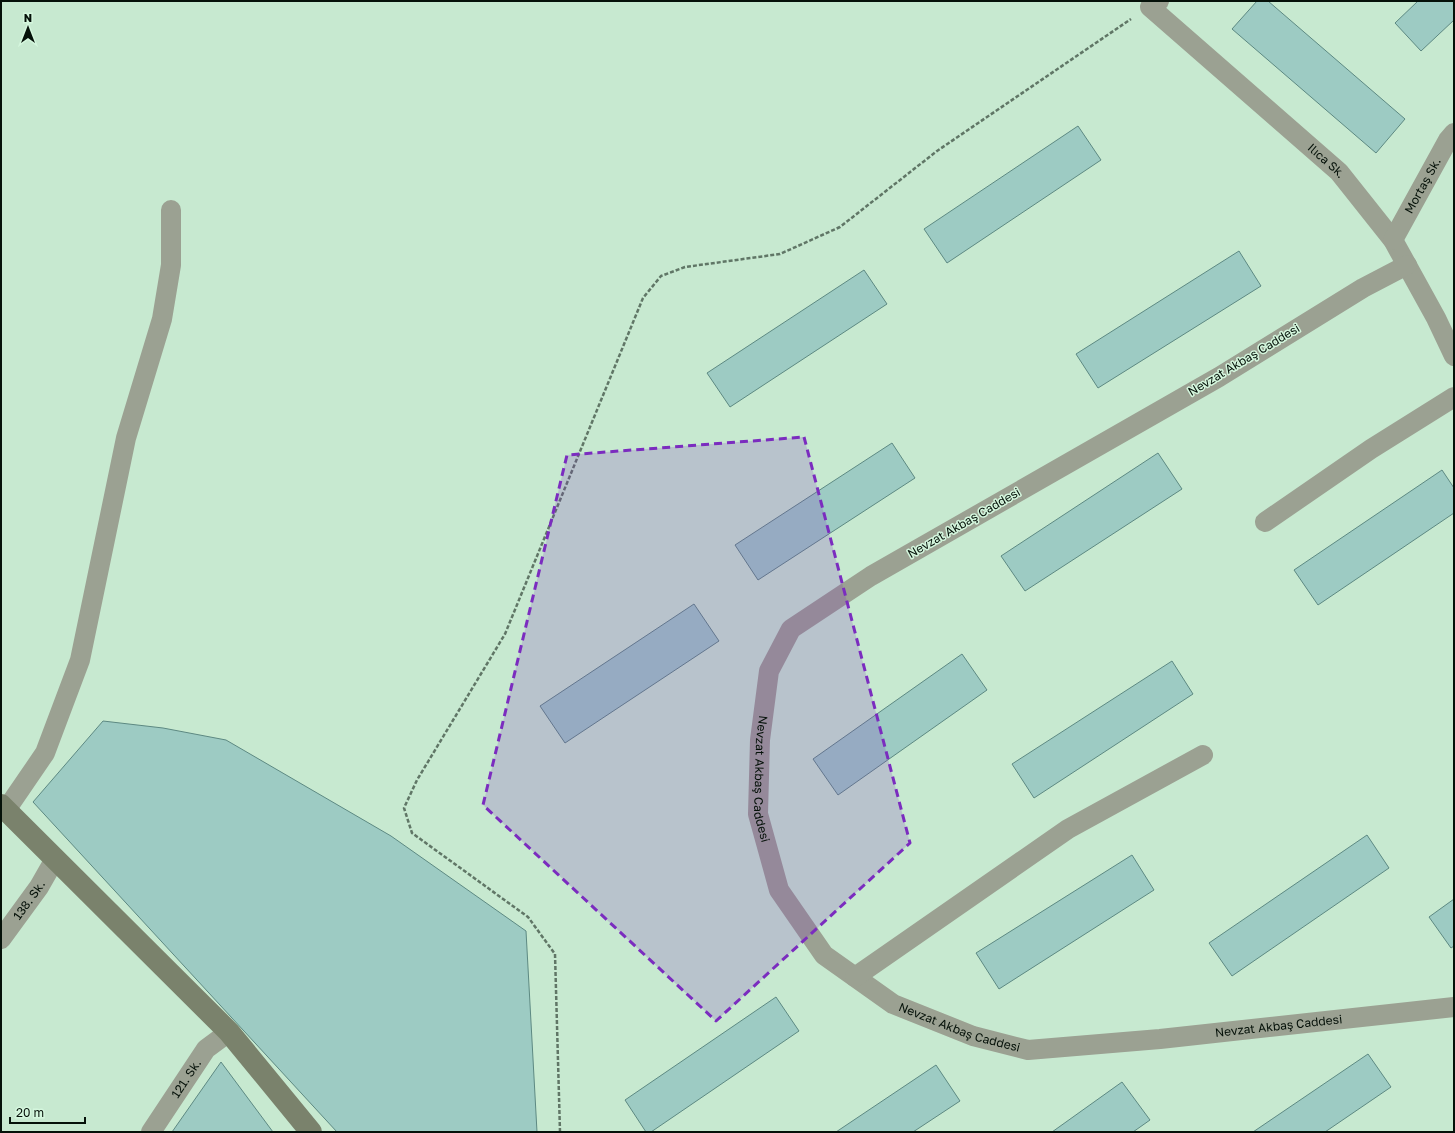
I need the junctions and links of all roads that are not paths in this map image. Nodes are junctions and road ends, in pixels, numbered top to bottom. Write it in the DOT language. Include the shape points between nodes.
graph roads {
  1 [pos="1154,4"];
  2 [pos="1454,133"];
  3 [pos="171,210"];
  4 [pos="1393,240"];
  5 [pos="1407,266"];
  6 [pos="1454,356"];
  7 [pos="1454,397"];
  8 [pos="1265,522"];
  9 [pos="1203,755"];
  10 [pos="3,807"];
  11 [pos="55,859"];
  12 [pos="1,939"];
  13 [pos="855,977"];
  14 [pos="1454,1007"];
  15 [pos="229,1032"];
  16 [pos="151,1132"];
  17 [pos="311,1132"];
  1 -- 4 [label="street, Ilıca Sk." via="1339,172"];
  2 -- 4 [label="street, Mortaş Sk."];
  3 -- 10 [label="street" via="171,265 162,318 126,438 80,660 45,753"];
  4 -- 5 [label="street, Ilıca Sk."];
  5 -- 6 [label="street, Ilıca Sk."];
  5 -- 13 [label="street, Nevzat Akbaş Caddesi" via="1363,288 1219,377 871,576 791,629 769,671 760,740 758,814 779,890 824,955"];
  7 -- 8 [label="street" via="1370,449"];
  9 -- 13 [label="street" via="1068,829"];
  10 -- 11 [label="street"];
  11 -- 12 [label="street, 138. Sk." via="39,887"];
  11 -- 15 [label="street"];
  13 -- 14 [label="street, Nevzat Akbaş Caddesi" via="894,1004 973,1036 1028,1050 1160,1039"];
  15 -- 16 [label="street, 121. Sk." via="206,1050"];
  15 -- 17 [label="street"];
}
